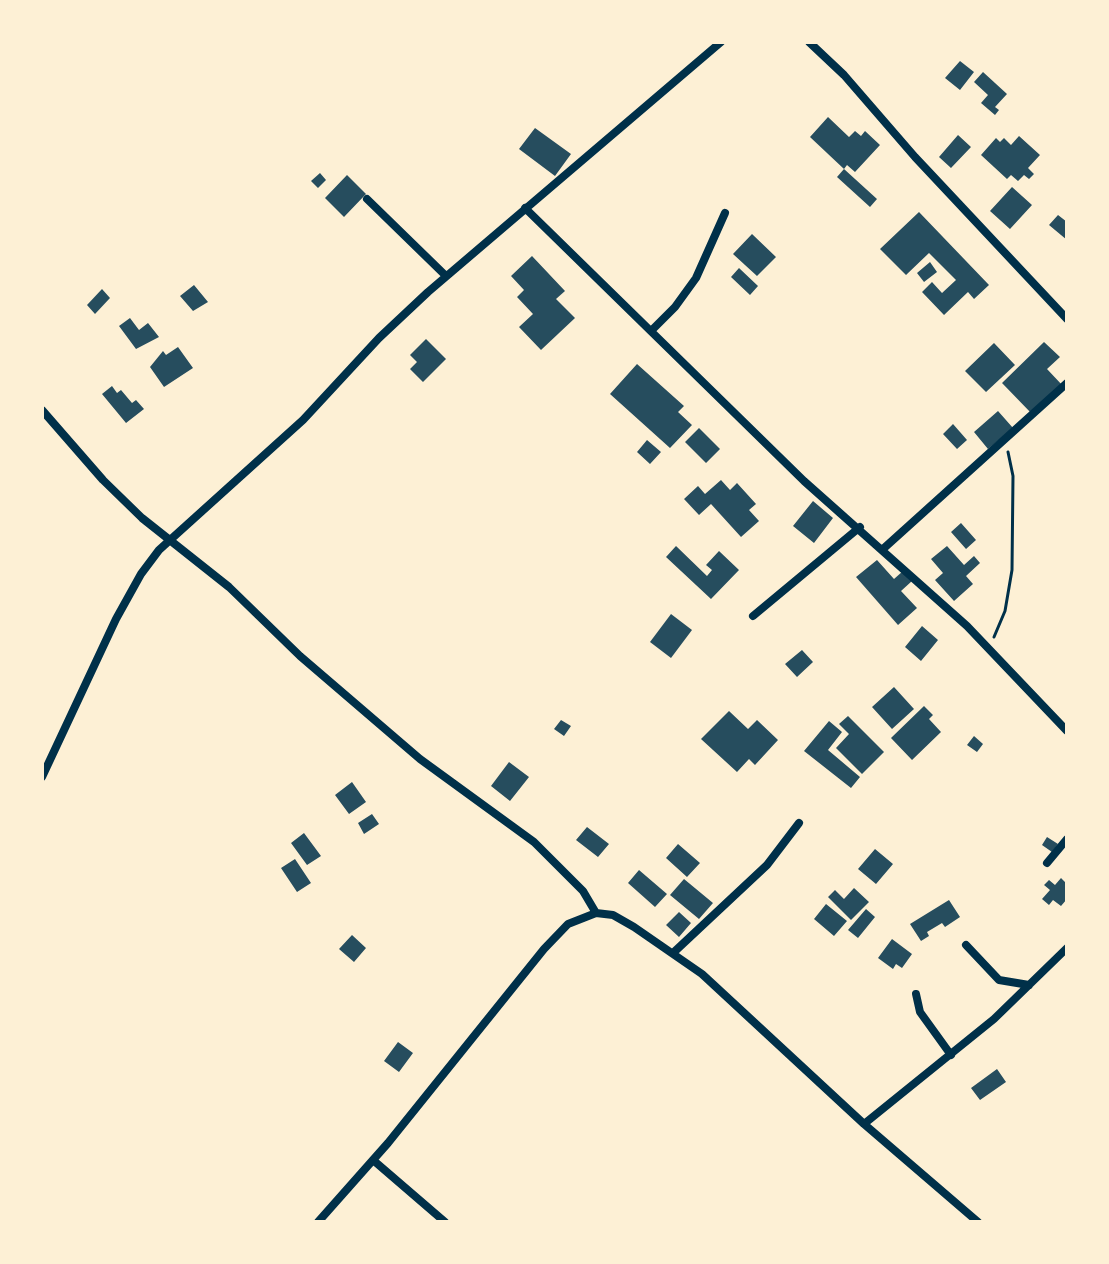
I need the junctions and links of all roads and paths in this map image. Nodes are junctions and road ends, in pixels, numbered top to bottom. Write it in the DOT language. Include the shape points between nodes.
graph roads {
  1 [pos="721,42"];
  2 [pos="809,42"];
  3 [pos="367,199"];
  4 [pos="525,208"];
  5 [pos="725,213"];
  6 [pos="446,276"];
  7 [pos="1067,319"];
  8 [pos="651,331"];
  9 [pos="1067,383"];
  10 [pos="42,410"];
  11 [pos="1005,441"];
  12 [pos="860,527"];
  13 [pos="170,542"];
  14 [pos="883,549"];
  15 [pos="753,616"];
  16 [pos="989,647"];
  17 [pos="1067,731"];
  18 [pos="42,777"];
  19 [pos="799,823"];
  20 [pos="1067,839"];
  21 [pos="1047,863"];
  22 [pos="596,913"];
  23 [pos="966,945"];
  24 [pos="1067,948"];
  25 [pos="673,953"];
  26 [pos="1030,985"];
  27 [pos="916,994"];
  28 [pos="951,1055"];
  29 [pos="864,1124"];
  30 [pos="373,1160"];
  31 [pos="318,1222"];
  32 [pos="445,1222"];
  33 [pos="978,1222"];
  1 -- 4 [label="street"];
  2 -- 7 [label="street"];
  3 -- 6 [label="street"];
  4 -- 6 [label="street"];
  4 -- 8 [label="street"];
  5 -- 8 [label="street" via="696,278"];
  6 -- 13 [label="street" via="303,420"];
  8 -- 12 [label="street" via="804,481"];
  9 -- 11 [label="street"];
  10 -- 13 [label="street" via="103,480"];
  11 -- 14 [label="street"];
  11 -- 16 [label="path" via="1013,476 1012,570 1005,611"];
  12 -- 14 [label="street"];
  12 -- 15 [label="street"];
  13 -- 18 [label="street" via="141,574 116,619"];
  13 -- 22 [label="street" via="229,587 420,759 534,842 573,879"];
  14 -- 16 [label="street"];
  16 -- 17 [label="street"];
  19 -- 25 [label="street" via="780,852"];
  20 -- 21 [label="street"];
  22 -- 25 [label="street" via="613,915"];
  22 -- 30 [label="street" via="568,924 544,949"];
  23 -- 26 [label="street" via="999,980"];
  24 -- 26 [label="street"];
  25 -- 29 [label="street"];
  26 -- 28 [label="street"];
  27 -- 28 [label="street" via="920,1012"];
  28 -- 29 [label="street"];
  29 -- 33 [label="street"];
  30 -- 31 [label="street"];
  30 -- 32 [label="street"];
}
